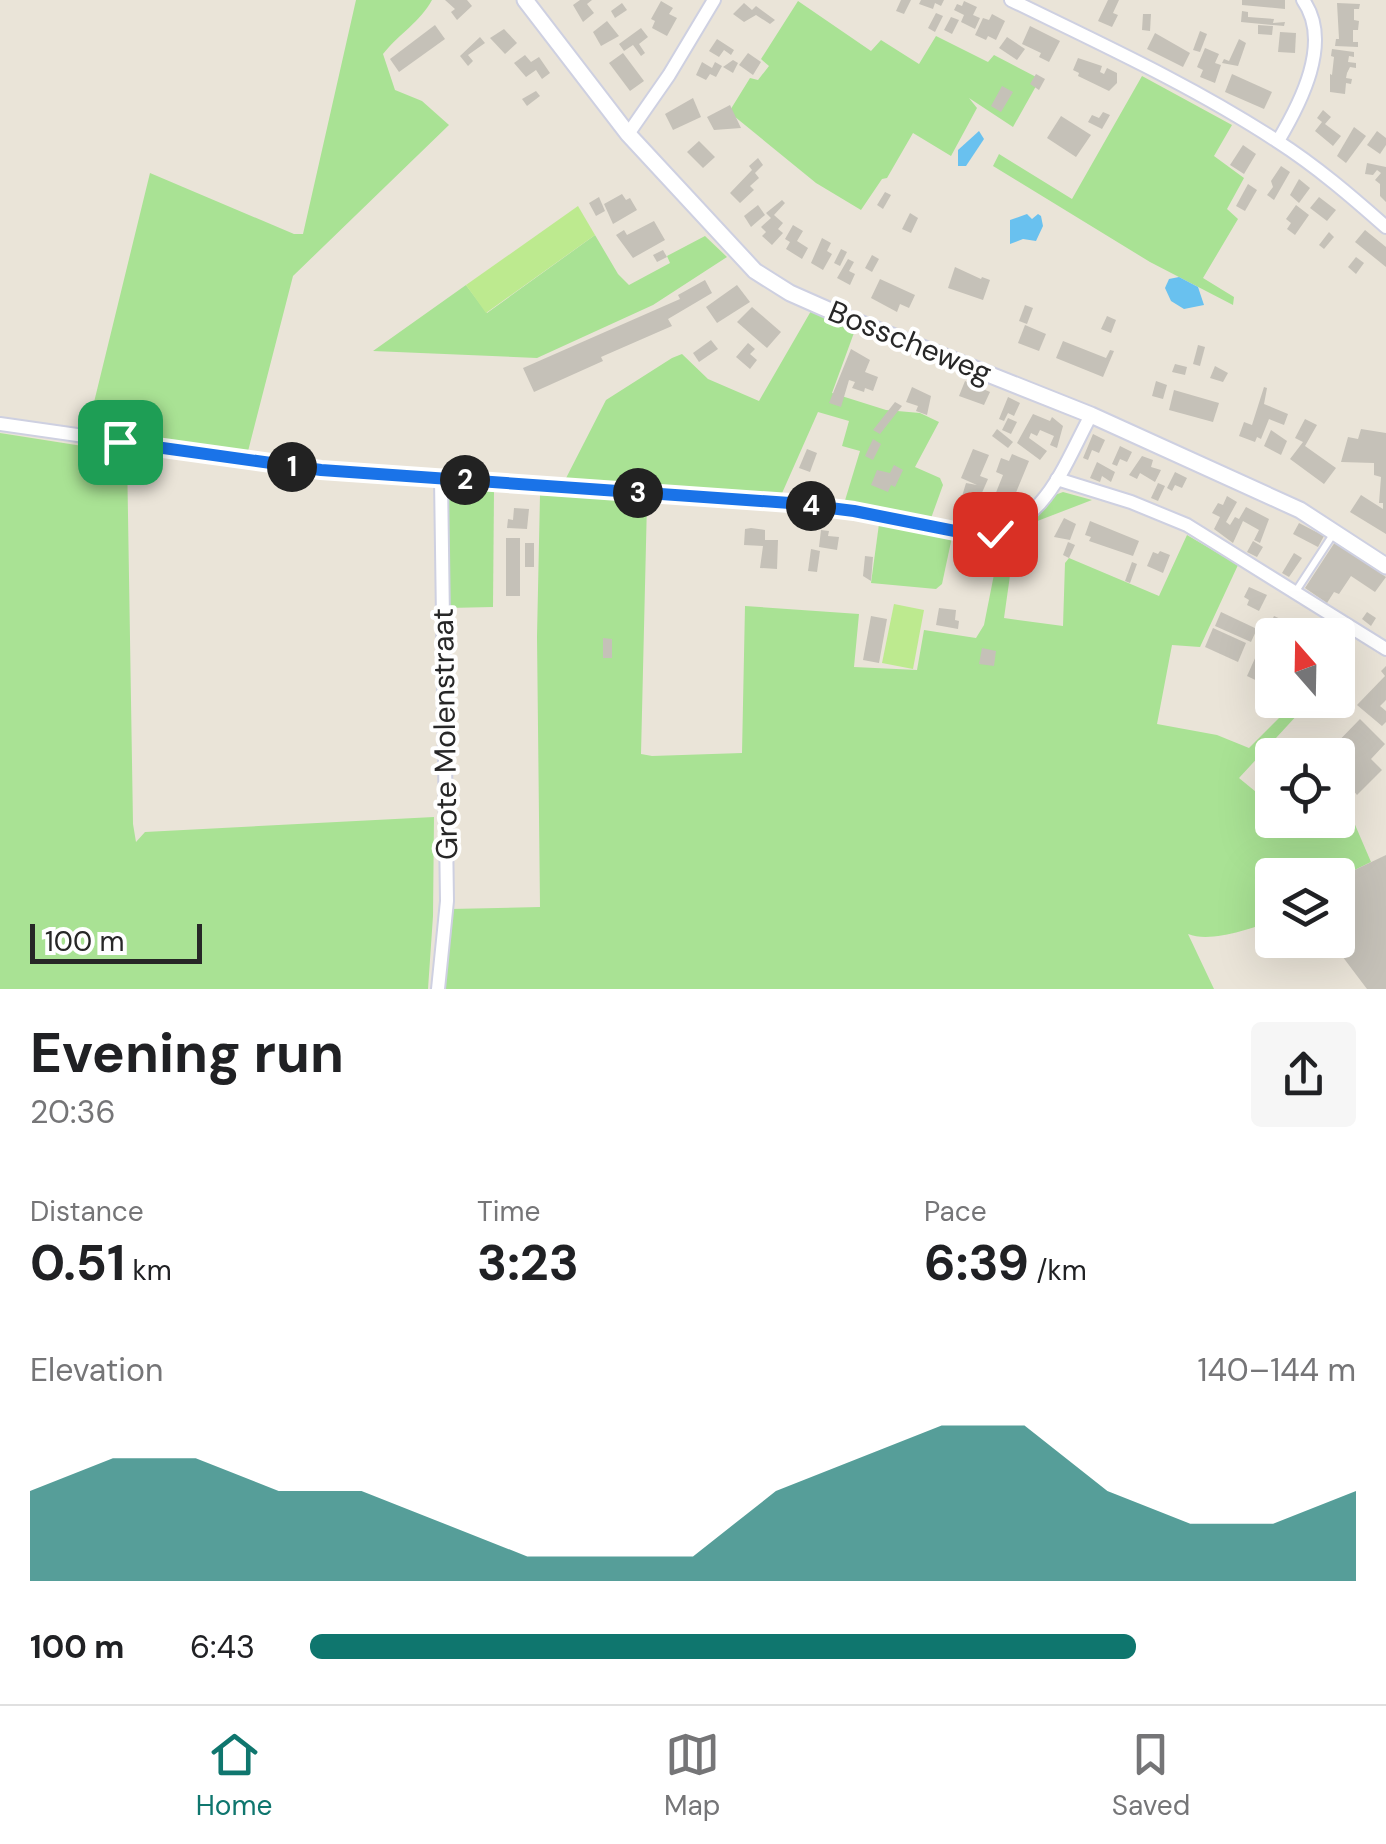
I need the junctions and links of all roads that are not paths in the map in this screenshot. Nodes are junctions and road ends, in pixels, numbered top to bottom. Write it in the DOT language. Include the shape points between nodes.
graph roads {
  1 [pos="526,0"];
  2 [pos="714,0"];
  3 [pos="1011,0"];
  4 [pos="1303,0"];
  5 [pos="628,134"];
  6 [pos="1278,142"];
  7 [pos="1386,226"];
  8 [pos="1092,415"];
  9 [pos="0,424"];
  10 [pos="442,479"];
  11 [pos="1057,479"];
  12 [pos="1334,532"];
  13 [pos="1386,566"];
  14 [pos="1296,592"];
  15 [pos="1386,650"];
  16 [pos="438,989"];
  1 -- 5 [label="street, Bosscheweg"];
  2 -- 5 [label="street"];
  3 -- 6 [label="street" via="1140,62"];
  4 -- 6 [label="street" via="1313,32 1312,75"];
  5 -- 8 [label="street, Bosscheweg" via="755,270 790,293"];
  6 -- 7 [label="street"];
  8 -- 11 [label="street"];
  8 -- 12 [label="street, Bosscheweg" via="1300,510"];
  9 -- 10 [label="street" via="240,461"];
  10 -- 11 [label="street" via="790,503 975,535 1026,520"];
  10 -- 16 [label="street, Grote Molenstraat" via="447,901"];
  11 -- 14 [label="street" via="1187,525"];
  12 -- 13 [label="street, Bosscheweg"];
  12 -- 14 [label="lane"];
  14 -- 15 [label="street"];
}
